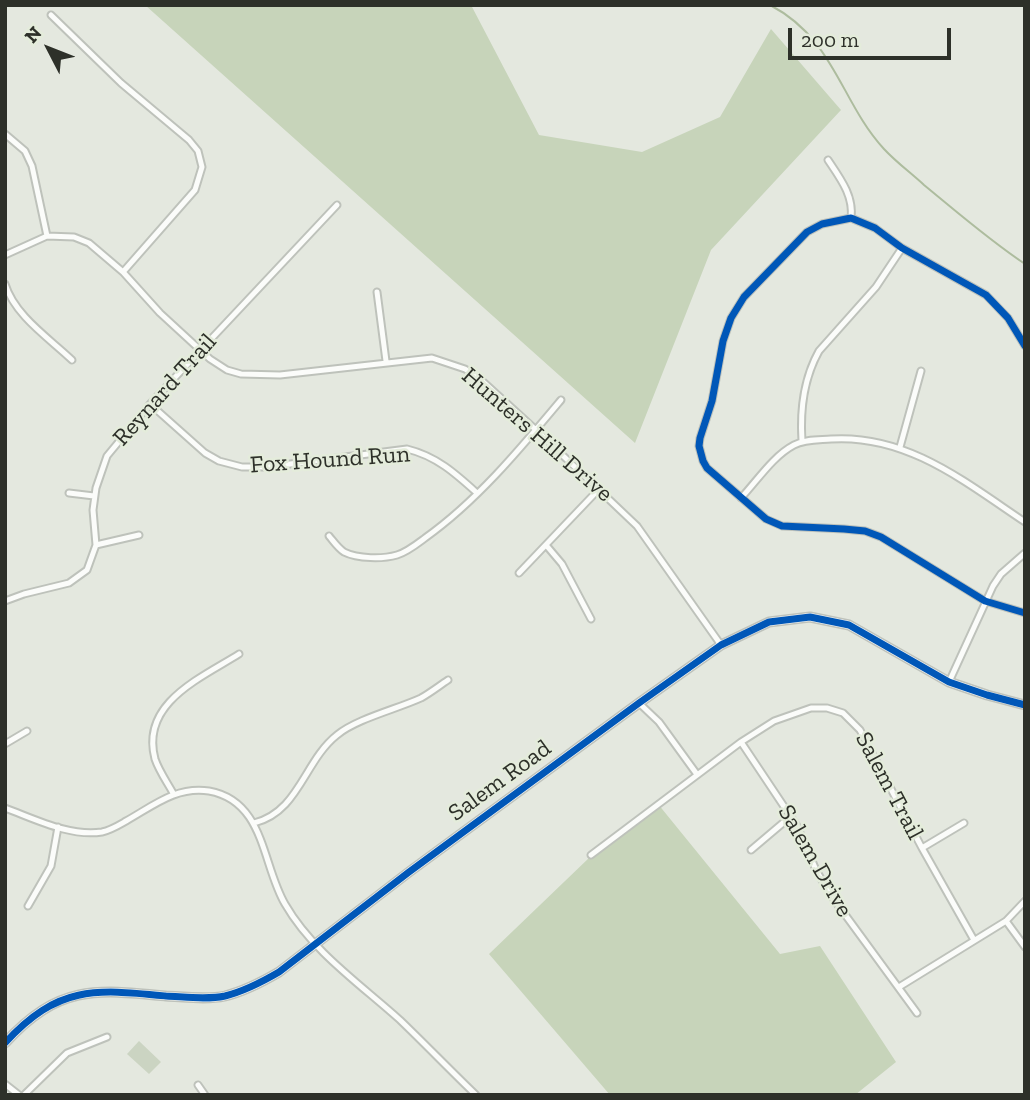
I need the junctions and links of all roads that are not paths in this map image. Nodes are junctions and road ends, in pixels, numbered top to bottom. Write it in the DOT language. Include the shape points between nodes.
graph roads {
  1 [pos="51,15"];
  2 [pos="5,134"];
  3 [pos="828,160"];
  4 [pos="337,205"];
  5 [pos="851,218"];
  6 [pos="47,236"];
  7 [pos="902,248"];
  8 [pos="5,255"];
  9 [pos="123,272"];
  10 [pos="5,284"];
  11 [pos="377,292"];
  12 [pos="1025,346"];
  13 [pos="200,349"];
  14 [pos="72,360"];
  15 [pos="386,361"];
  16 [pos="920,371"];
  17 [pos="561,400"];
  18 [pos="150,404"];
  19 [pos="536,430"];
  20 [pos="802,441"];
  21 [pos="900,447"];
  22 [pos="600,488"];
  23 [pos="477,492"];
  24 [pos="69,494"];
  25 [pos="94,496"];
  26 [pos="741,498"];
  27 [pos="1025,522"];
  28 [pos="139,535"];
  29 [pos="329,536"];
  30 [pos="96,545"];
  31 [pos="546,545"];
  32 [pos="1025,553"];
  33 [pos="519,573"];
  34 [pos="5,601"];
  35 [pos="985,601"];
  36 [pos="1025,613"];
  37 [pos="591,619"];
  38 [pos="721,645"];
  39 [pos="239,654"];
  40 [pos="448,680"];
  41 [pos="949,682"];
  42 [pos="639,703"];
  43 [pos="1025,705"];
  44 [pos="27,731"];
  45 [pos="741,742"];
  46 [pos="5,744"];
  47 [pos="696,773"];
  48 [pos="173,793"];
  49 [pos="5,808"];
  50 [pos="790,817"];
  51 [pos="254,822"];
  52 [pos="964,823"];
  53 [pos="58,827"];
  54 [pos="922,848"];
  55 [pos="751,850"];
  56 [pos="591,855"];
  57 [pos="1025,901"];
  58 [pos="28,906"];
  59 [pos="1006,920"];
  60 [pos="974,940"];
  61 [pos="315,944"];
  62 [pos="1025,947"];
  63 [pos="899,986"];
  64 [pos="917,1013"];
  65 [pos="107,1037"];
  66 [pos="5,1043"];
  67 [pos="5,1084"];
  68 [pos="198,1085"];
  69 [pos="21,1095"];
  70 [pos="205,1095"];
  71 [pos="476,1095"];
  1 -- 9 [label="street" via="189,140 201,159 195,190"];
  2 -- 6 [label="street" via="25,151 32,166"];
  3 -- 5 [label="street" via="853,206"];
  4 -- 13 [label="street, Reynard Trail"];
  5 -- 7 [label="street" via="875,228"];
  5 -- 26 [label="street" via="807,232 749,291 728,325 699,446 707,468"];
  6 -- 8 [label="street, Hunters Hill Drive"];
  6 -- 9 [label="street, Hunters Hill Drive" via="82,239"];
  7 -- 12 [label="street" via="986,295 1008,318"];
  7 -- 20 [label="street" via="876,287 814,360 800,415"];
  9 -- 13 [label="street, Hunters Hill Drive"];
  10 -- 14 [label="street" via="21,313"];
  11 -- 15 [label="street"];
  13 -- 15 [label="street, Hunters Hill Drive" via="227,370 253,376"];
  13 -- 18 [label="street, Reynard Trail"];
  15 -- 19 [label="street, Hunters Hill Drive" via="432,358 458,366 479,378"];
  16 -- 21 [label="street"];
  17 -- 19 [label="street"];
  18 -- 23 [label="street, Fox Hound Run" via="198,449 234,466 267,467 407,449 441,463"];
  18 -- 25 [label="street, Reynard Trail" via="107,456"];
  19 -- 22 [label="street, Hunters Hill Drive"];
  19 -- 23 [label="street"];
  20 -- 21 [label="street" via="839,439"];
  20 -- 26 [label="street" via="778,457"];
  21 -- 27 [label="street" via="933,462"];
  22 -- 31 [label="street"];
  22 -- 38 [label="street, Hunters Hill Drive" via="638,526"];
  23 -- 29 [label="street" via="444,525 400,555 351,555"];
  24 -- 25 [label="street"];
  25 -- 30 [label="street, Reynard Trail"];
  26 -- 35 [label="street" via="782,526 865,531 881,537"];
  28 -- 30 [label="street"];
  30 -- 34 [label="street" via="87,570 69,583"];
  31 -- 33 [label="street"];
  31 -- 37 [label="street" via="562,564"];
  32 -- 35 [label="street" via="1001,574"];
  35 -- 36 [label="street"];
  35 -- 41 [label="street"];
  38 -- 41 [label="street, Salem Road" via="769,622 826,618 864,632"];
  38 -- 42 [label="street, Salem Road"];
  39 -- 48 [label="street" via="175,694 160,716 154,731 156,760"];
  40 -- 51 [label="street" via="425,696 337,735 320,751 291,800"];
  41 -- 43 [label="street, Salem Road"];
  42 -- 47 [label="street" via="659,722"];
  42 -- 61 [label="street, Salem Road"];
  44 -- 46 [label="street"];
  45 -- 47 [label="street, Salem Trail"];
  45 -- 50 [label="street, Salem Drive"];
  45 -- 54 [label="street, Salem Trail" via="774,721 811,708 842,713 860,730"];
  47 -- 56 [label="street, Salem Trail"];
  48 -- 51 [label="street" via="211,791 239,805"];
  48 -- 53 [label="street" via="104,832"];
  49 -- 53 [label="street"];
  50 -- 55 [label="street"];
  50 -- 63 [label="street, Salem Drive" via="826,888"];
  51 -- 61 [label="street" via="282,899"];
  52 -- 54 [label="street"];
  53 -- 58 [label="street" via="51,866"];
  54 -- 60 [label="street, Salem Trail"];
  57 -- 59 [label="street"];
  59 -- 60 [label="street"];
  59 -- 62 [label="street"];
  60 -- 63 [label="street"];
  61 -- 66 [label="street, Salem Road" via="260,983 225,996 93,991 69,997 35,1016"];
  61 -- 71 [label="street"];
  63 -- 64 [label="street, Salem Drive"];
  65 -- 69 [label="street" via="66,1053"];
  67 -- 69 [label="street"];
  68 -- 70 [label="street"];
}
